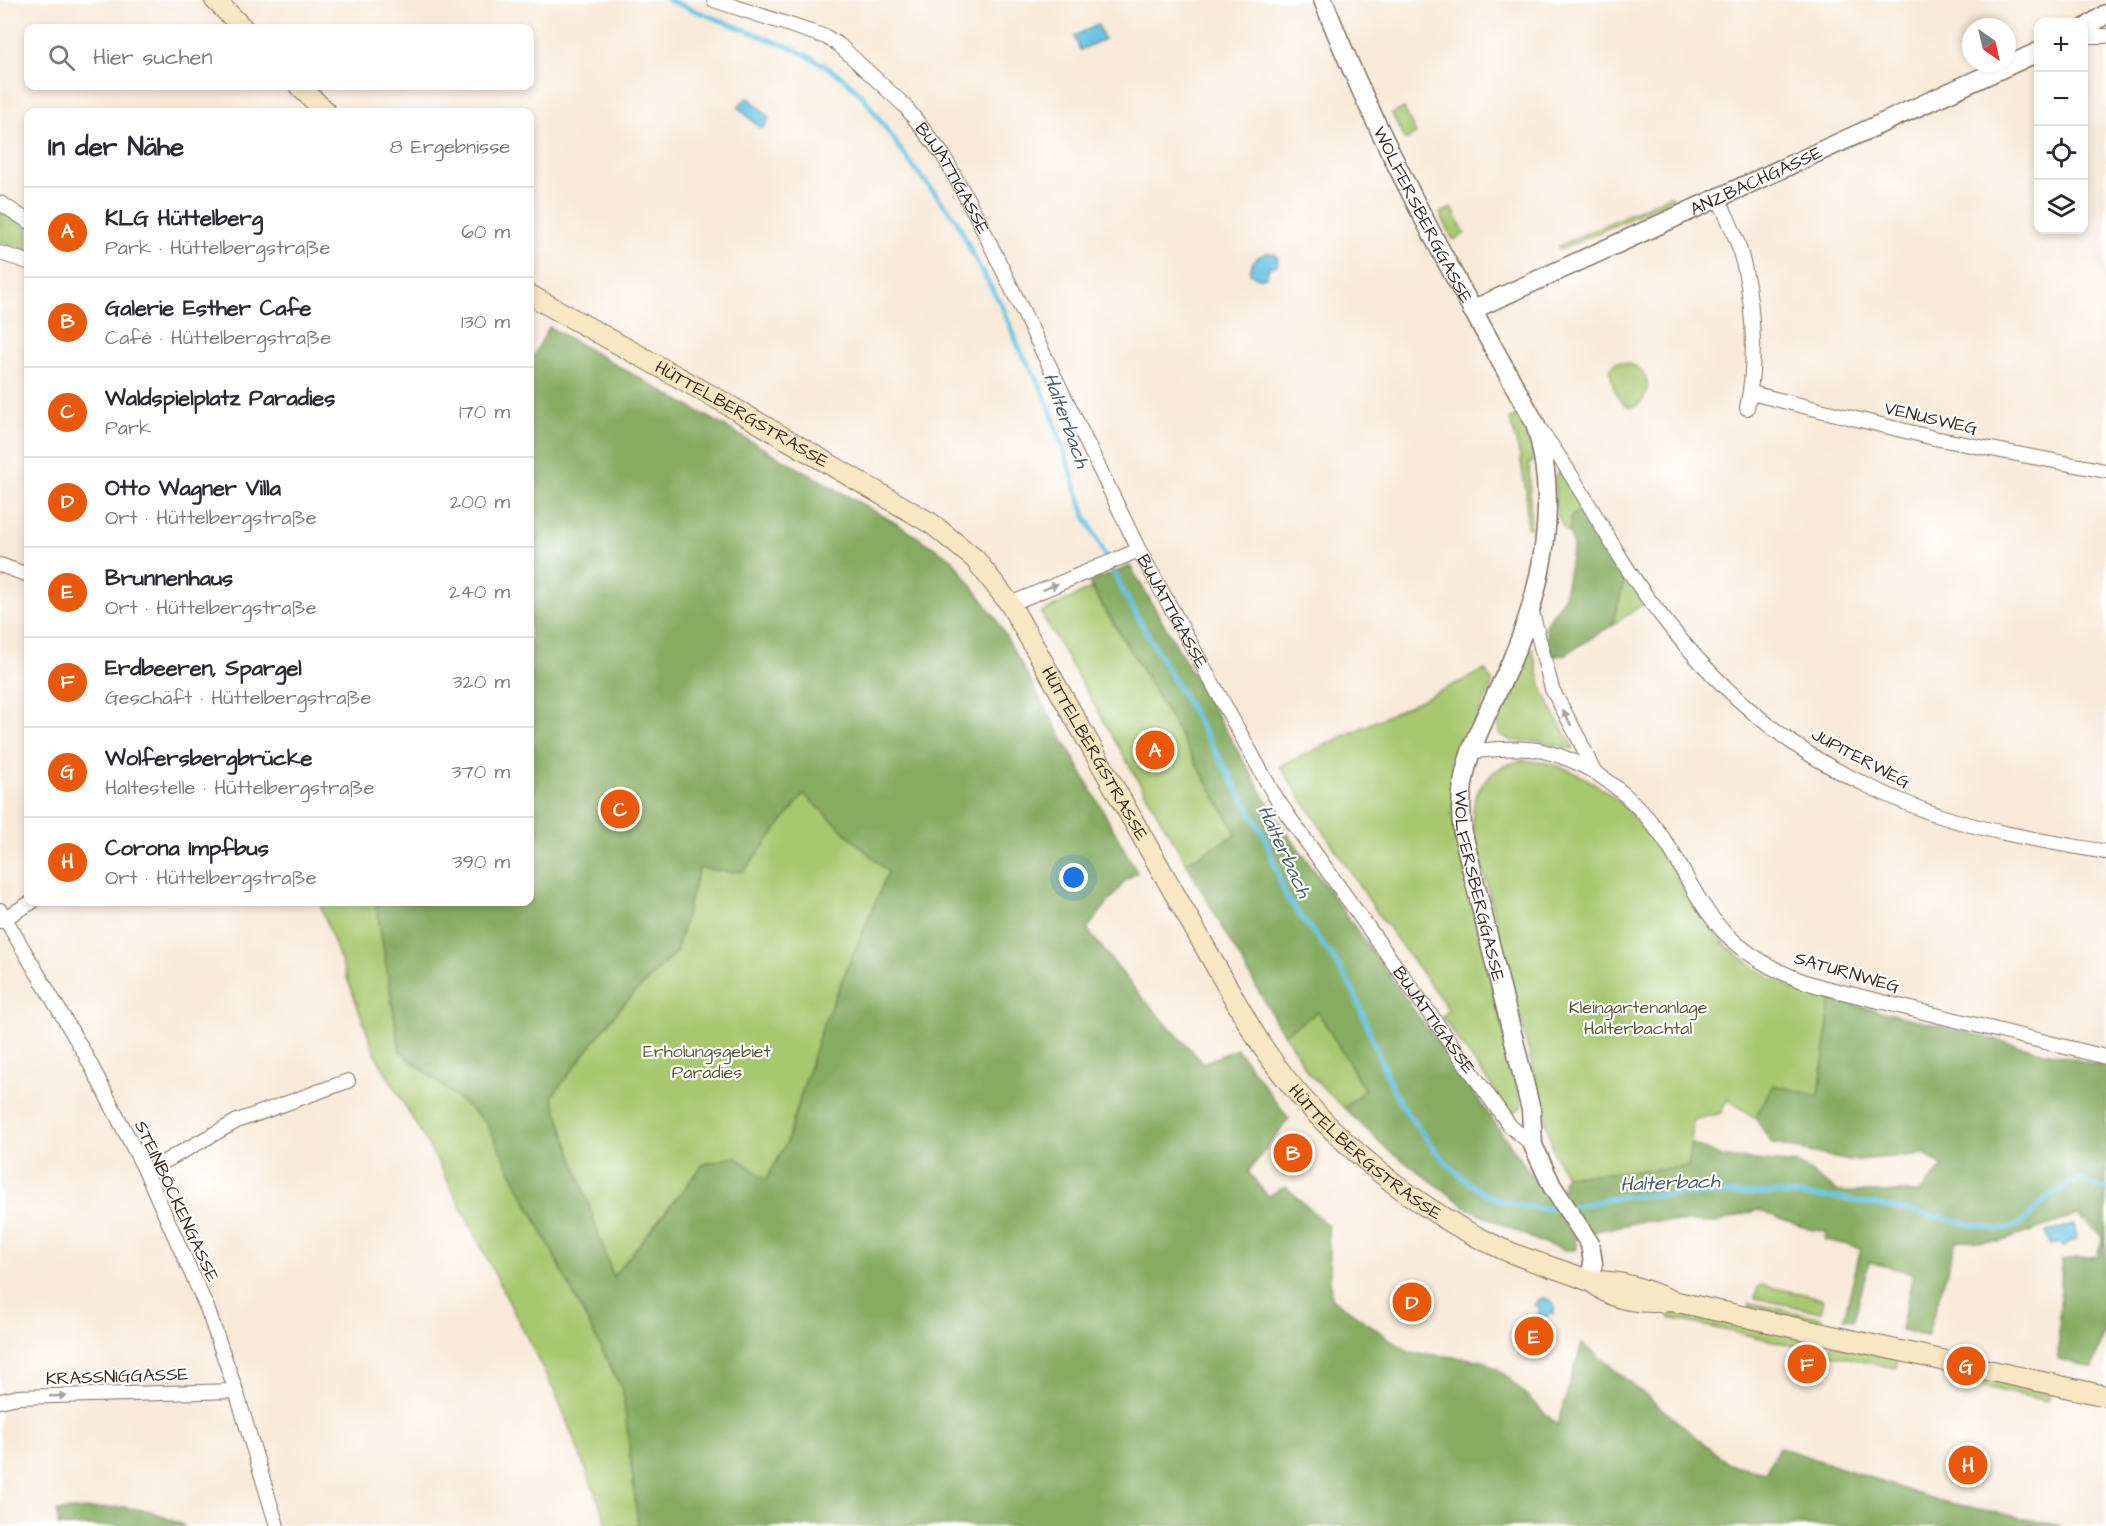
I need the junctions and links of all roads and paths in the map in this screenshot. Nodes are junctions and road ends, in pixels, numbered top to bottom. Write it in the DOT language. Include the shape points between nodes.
graph roads {
  1 [pos="215,0"];
  2 [pos="714,0"];
  3 [pos="1323,0"];
  4 [pos="2106,14"];
  5 [pos="239,24"];
  6 [pos="2088,26"];
  7 [pos="2088,36"];
  8 [pos="2106,36"];
  9 [pos="2034,54"];
  10 [pos="303,90"];
  11 [pos="322,108"];
  12 [pos="1718,198"];
  13 [pos="0,202"];
  14 [pos="24,218"];
  15 [pos="0,253"];
  16 [pos="24,261"];
  17 [pos="534,297"];
  18 [pos="1472,310"];
  19 [pos="1750,393"];
  20 [pos="1747,408"];
  21 [pos="1535,423"];
  22 [pos="2106,471"];
  23 [pos="1139,550"];
  24 [pos="0,565"];
  25 [pos="24,574"];
  26 [pos="1651,603"];
  27 [pos="1010,604"];
  28 [pos="1531,608"];
  29 [pos="1470,751"];
  30 [pos="1593,770"];
  31 [pos="2106,852"];
  32 [pos="24,906"];
  33 [pos="2,916"];
  34 [pos="2106,1057"];
  35 [pos="348,1081"];
  36 [pos="1533,1145"];
  37 [pos="146,1172"];
  38 [pos="1589,1281"];
  39 [pos="236,1391"];
  40 [pos="2106,1396"];
  41 [pos="0,1401"];
  42 [pos="277,1526"];
  1 -- 5 [label="main road"];
  2 -- 23 [label="street, BUJATTIGASSE" via="838,44 900,99 931,137 978,219"];
  3 -- 18 [label="street, WOLFERSBERGGASSE" via="1377,122"];
  4 -- 6 [label="street"];
  7 -- 8 [label="street"];
  9 -- 12 [label="street, ANZBACHGASSE"];
  10 -- 11 [label="main road"];
  12 -- 18 [label="street, ANZBACHGASSE"];
  12 -- 19 [label="street" via="1740,249 1749,289"];
  13 -- 14 [label="street"];
  15 -- 16 [label="street"];
  17 -- 27 [label="main road, HÜTTELBERGSTRASSE" via="932,524 975,559"];
  18 -- 21 [label="street, WOLFERSBERGGASSE"];
  19 -- 20 [label="street"];
  19 -- 22 [label="street, VENUSWEG" via="1934,438"];
  21 -- 26 [label="street, WOLFERSBERGGASSE"];
  21 -- 28 [label="street, WOLFERSBERGGASSE" via="1544,459 1546,521"];
  27 -- 23 [label="street, one-way"];
  23 -- 36 [label="street, BUJATTIGASSE" via="1289,818 1510,1126"];
  24 -- 25 [label="street"];
  26 -- 31 [label="street, JUPITERWEG" via="1706,667 1783,735 1817,758 1896,799 1939,815"];
  27 -- 38 [label="main road, HÜTTELBERGSTRASSE" via="1266,1054 1299,1096 1352,1147 1438,1214 1497,1247"];
  28 -- 29 [label="street, WOLFERSBERGGASSE"];
  30 -- 28 [label="street, SATURNWEG, one-way" via="1552,689"];
  29 -- 30 [label="street, SATURNWEG" via="1540,751"];
  29 -- 36 [label="street, WOLFERSBERGGASSE" via="1460,800 1463,834 1531,1110"];
  30 -- 34 [label="street, SATURNWEG" via="1647,817 1714,919 1761,963 1806,982"];
  32 -- 33 [label="street"];
  33 -- 37 [label="street, STEINBÖCKENGASSE" via="86,1054"];
  35 -- 37 [label="street" via="237,1121"];
  36 -- 38 [label="street, BUJATTIGASSE" via="1552,1186 1590,1244 1593,1256"];
  37 -- 39 [label="street, STEINBÖCKENGASSE" via="207,1308"];
  38 -- 40 [label="main road, HÜTTELBERGSTRASSE" via="1612,1281 1673,1301"];
  41 -- 39 [label="street, KRASSNIGGASSE, one-way" via="18,1397"];
  39 -- 42 [label="street, STEINBÖCKENGASSE"];
}
